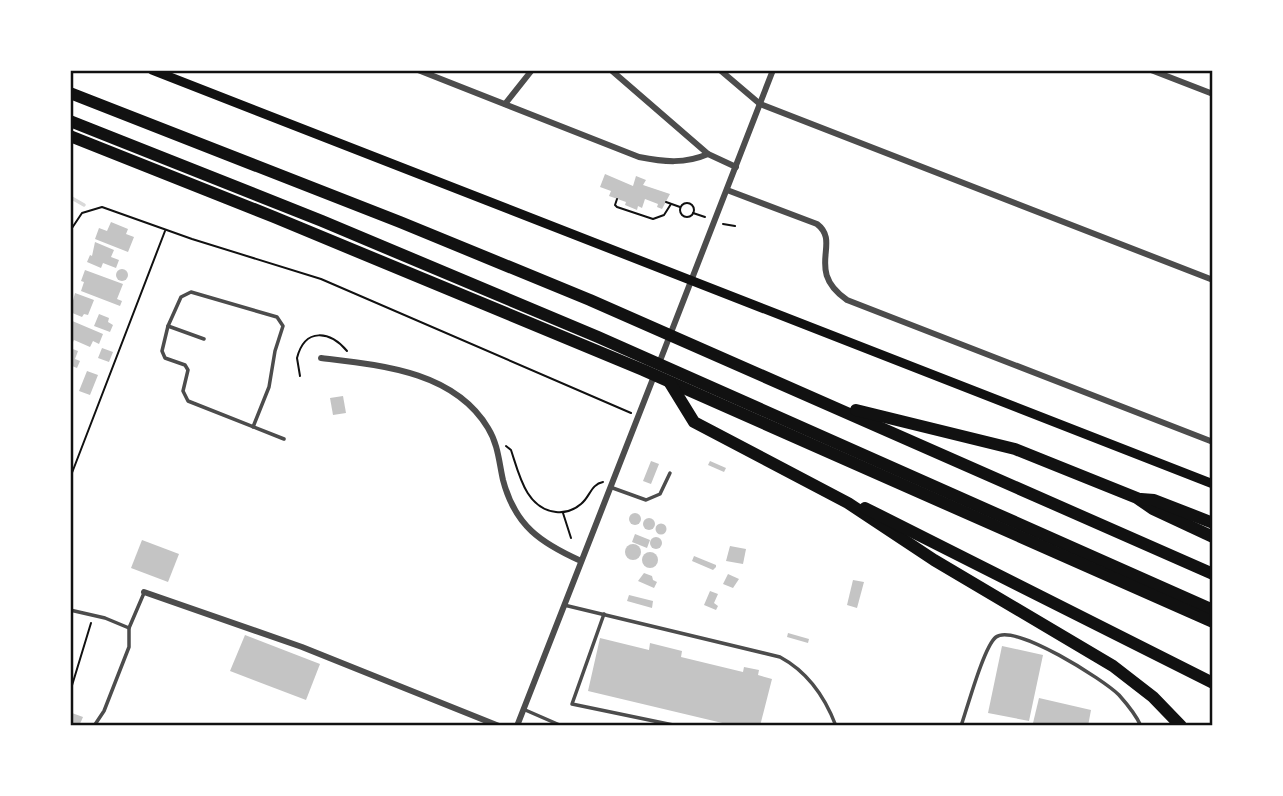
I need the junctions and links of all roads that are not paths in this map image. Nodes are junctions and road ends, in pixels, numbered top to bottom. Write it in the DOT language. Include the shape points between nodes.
graph roads {
  1 [pos="152,70"];
  2 [pos="418,70"];
  3 [pos="532,70"];
  4 [pos="611,70"];
  5 [pos="720,70"];
  6 [pos="773,70"];
  7 [pos="1151,70"];
  8 [pos="70,93"];
  9 [pos="1213,94"];
  10 [pos="505,104"];
  11 [pos="760,104"];
  12 [pos="70,121"];
  13 [pos="70,136"];
  14 [pos="708,154"];
  15 [pos="736,167"];
  16 [pos="727,190"];
  17 [pos="70,235"];
  18 [pos="70,244"];
  19 [pos="1213,280"];
  20 [pos="692,281"];
  21 [pos="168,326"];
  22 [pos="204,340"];
  23 [pos="321,358"];
  24 [pos="645,365"];
  25 [pos="668,377"];
  26 [pos="822,402"];
  27 [pos="253,427"];
  28 [pos="284,439"];
  29 [pos="1213,442"];
  30 [pos="670,472"];
  31 [pos="1213,484"];
  32 [pos="610,488"];
  33 [pos="1137,498"];
  34 [pos="848,503"];
  35 [pos="1213,523"];
  36 [pos="1213,537"];
  37 [pos="582,561"];
  38 [pos="1213,574"];
  39 [pos="144,592"];
  40 [pos="564,605"];
  41 [pos="70,610"];
  42 [pos="1213,610"];
  43 [pos="604,614"];
  44 [pos="1213,622"];
  45 [pos="129,628"];
  46 [pos="1213,683"];
  47 [pos="523,709"];
  48 [pos="94,726"];
  49 [pos="499,726"];
  50 [pos="517,726"];
  51 [pos="562,726"];
  52 [pos="678,726"];
  53 [pos="836,726"];
  54 [pos="961,726"];
  55 [pos="1141,726"];
  56 [pos="1181,726"];
  1 -- 20 [label="main road"];
  2 -- 10 [label="street"];
  3 -- 10 [label="street"];
  4 -- 14 [label="street"];
  5 -- 11 [label="street"];
  6 -- 11 [label="street"];
  7 -- 9 [label="street"];
  8 -- 26 [label="highway" via="400,222"];
  10 -- 14 [label="street" via="639,157 677,162"];
  11 -- 15 [label="street"];
  11 -- 19 [label="street"];
  12 -- 24 [label="highway" via="406,256"];
  13 -- 24 [label="highway"];
  14 -- 15 [label="street"];
  15 -- 16 [label="street"];
  16 -- 20 [label="street"];
  16 -- 29 [label="street" via="823,228 827,235 825,274 847,300"];
  17 -- 18 [label="street"];
  20 -- 31 [label="main road"];
  20 -- 32 [label="street"];
  21 -- 22 [label="lane"];
  21 -- 27 [label="lane" via="162,351 165,358 188,370 183,391 188,401"];
  21 -- 27 [label="lane" via="181,297 191,292 277,317 284,326 269,387"];
  23 -- 37 [label="street" via="426,377 465,403 488,428 511,503 528,530"];
  24 -- 25 [label="highway"];
  25 -- 34 [label="highway" via="694,422"];
  25 -- 42 [label="highway"];
  25 -- 44 [label="highway"];
  26 -- 33 [label="highway" via="1015,449"];
  26 -- 38 [label="highway"];
  27 -- 28 [label="lane"];
  30 -- 32 [label="lane" via="660,494 646,500"];
  32 -- 37 [label="street"];
  33 -- 35 [label="highway"];
  33 -- 36 [label="highway"];
  34 -- 46 [label="highway"];
  34 -- 56 [label="highway" via="1112,666 1153,696"];
  37 -- 40 [label="street"];
  39 -- 45 [label="lane"];
  39 -- 49 [label="street"];
  40 -- 43 [label="lane"];
  40 -- 47 [label="street"];
  41 -- 45 [label="lane"];
  43 -- 52 [label="lane" via="572,704"];
  43 -- 53 [label="lane" via="780,657 816,687"];
  45 -- 48 [label="lane" via="129,647"];
  47 -- 50 [label="street"];
  47 -- 51 [label="lane"];
  54 -- 55 [label="lane" via="988,648 997,636 1005,634 1035,643 1086,671 1118,694"];
}
